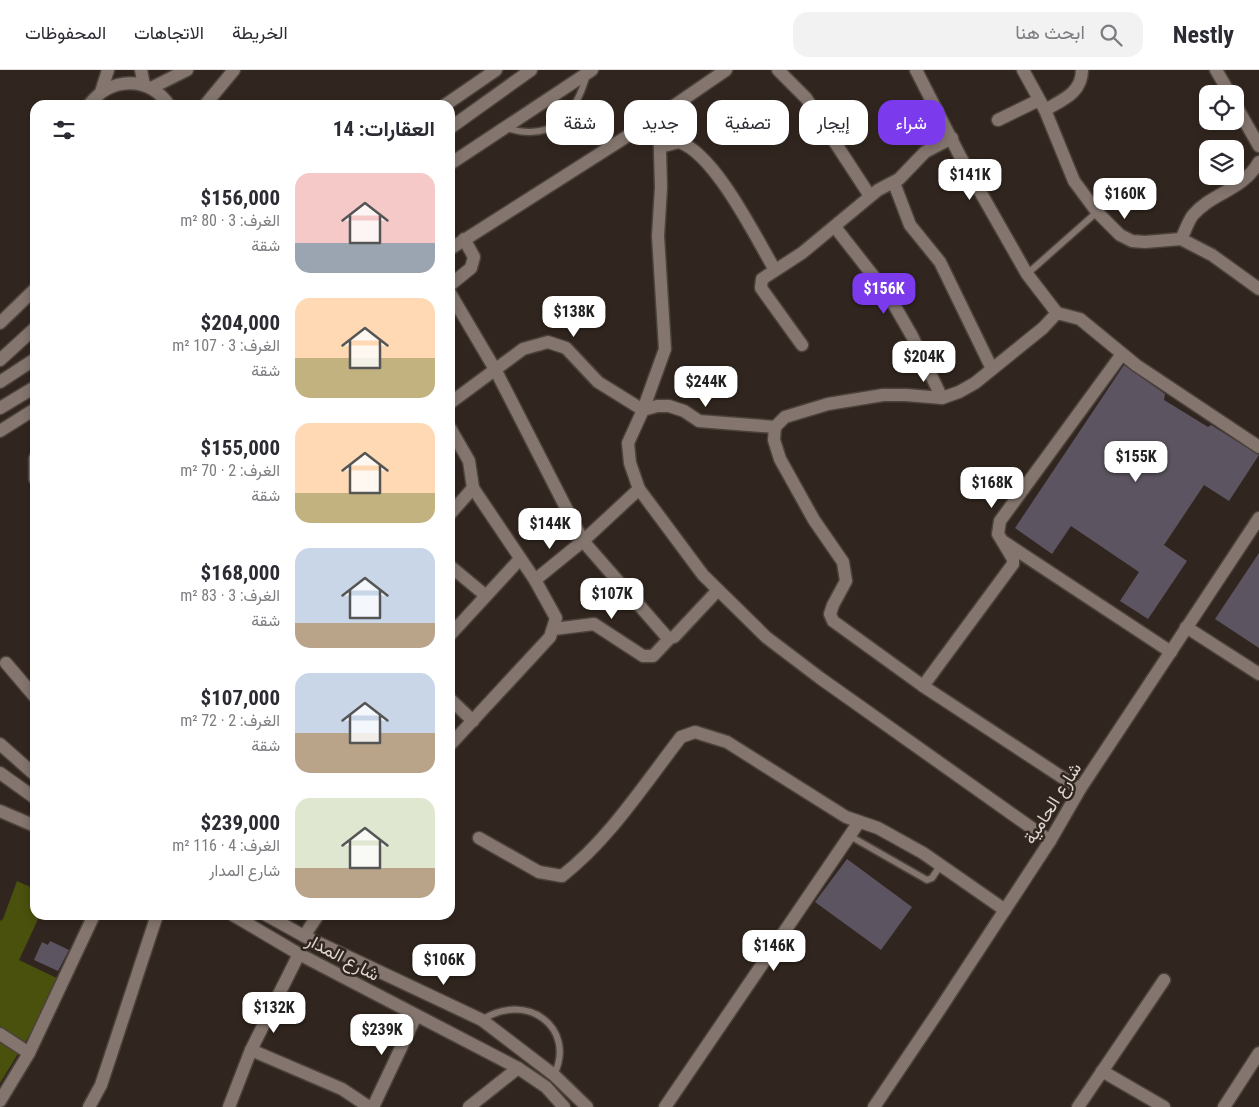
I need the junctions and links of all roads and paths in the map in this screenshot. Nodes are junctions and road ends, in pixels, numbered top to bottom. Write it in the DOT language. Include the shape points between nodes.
graph roads {
  1 [pos="108,70"];
  2 [pos="141,70"];
  3 [pos="187,70"];
  4 [pos="234,70"];
  5 [pos="496,70"];
  6 [pos="530,70"];
  7 [pos="726,70"];
  8 [pos="778,70"];
  9 [pos="916,70"];
  10 [pos="1023,70"];
  11 [pos="1082,70"];
  12 [pos="1216,70"];
  13 [pos="590,71"];
  14 [pos="1225,85"];
  15 [pos="148,87"];
  16 [pos="100,92"];
  17 [pos="93,100"];
  18 [pos="165,100"];
  19 [pos="209,100"];
  20 [pos="453,100"];
  21 [pos="682,100"];
  22 [pos="1042,105"];
  23 [pos="998,120"];
  24 [pos="1244,120"];
  25 [pos="455,124"];
  26 [pos="504,127"];
  27 [pos="624,138"];
  28 [pos="952,138"];
  29 [pos="660,145"];
  30 [pos="1259,146"];
  31 [pos="660,148"];
  32 [pos="455,161"];
  33 [pos="1259,162"];
  34 [pos="894,183"];
  35 [pos="870,196"];
  36 [pos="1097,212"];
  37 [pos="835,228"];
  38 [pos="464,239"];
  39 [pos="1181,239"];
  40 [pos="455,245"];
  41 [pos="775,270"];
  42 [pos="1027,274"];
  43 [pos="455,281"];
  44 [pos="1259,290"];
  45 [pos="30,294"];
  46 [pos="455,301"];
  47 [pos="1057,313"];
  48 [pos="0,323"];
  49 [pos="30,333"];
  50 [pos="802,345"];
  51 [pos="1122,354"];
  52 [pos="0,360"];
  53 [pos="30,362"];
  54 [pos="992,368"];
  55 [pos="496,371"];
  56 [pos="0,382"];
  57 [pos="30,390"];
  58 [pos="942,398"];
  59 [pos="455,400"];
  60 [pos="0,408"];
  61 [pos="643,410"];
  62 [pos="30,412"];
  63 [pos="775,427"];
  64 [pos="0,431"];
  65 [pos="455,437"];
  66 [pos="1259,447"];
  67 [pos="473,488"];
  68 [pos="639,489"];
  69 [pos="455,508"];
  70 [pos="1259,518"];
  71 [pos="1001,540"];
  72 [pos="583,541"];
  73 [pos="520,558"];
  74 [pos="455,570"];
  75 [pos="535,580"];
  76 [pos="718,590"];
  77 [pos="485,595"];
  78 [pos="1186,627"];
  79 [pos="455,629"];
  80 [pos="554,629"];
  81 [pos="670,638"];
  82 [pos="1171,652"];
  83 [pos="6,663"];
  84 [pos="1259,674"];
  85 [pos="923,686"];
  86 [pos="30,691"];
  87 [pos="455,704"];
  88 [pos="473,721"];
  89 [pos="455,740"];
  90 [pos="0,744"];
  91 [pos="30,771"];
  92 [pos="0,772"];
  93 [pos="1080,789"];
  94 [pos="30,794"];
  95 [pos="0,811"];
  96 [pos="860,822"];
  97 [pos="30,824"];
  98 [pos="850,836"];
  99 [pos="479,838"];
  100 [pos="1050,841"];
  101 [pos="940,866"];
  102 [pos="1005,910"];
  103 [pos="92,920"];
  104 [pos="156,920"];
  105 [pos="241,920"];
  106 [pos="275,920"];
  107 [pos="315,920"];
  108 [pos="304,936"];
  109 [pos="299,954"];
  110 [pos="1164,980"];
  111 [pos="416,1016"];
  112 [pos="482,1020"];
  113 [pos="0,1034"];
  114 [pos="251,1050"];
  115 [pos="29,1053"];
  116 [pos="1259,1053"];
  117 [pos="518,1068"];
  118 [pos="1102,1070"];
  119 [pos="554,1074"];
  120 [pos="0,1101"];
  121 [pos="875,1106"];
  122 [pos="90,1107"];
  123 [pos="229,1107"];
  124 [pos="371,1107"];
  125 [pos="469,1107"];
  126 [pos="564,1107"];
  127 [pos="587,1107"];
  128 [pos="665,1107"];
  129 [pos="1078,1107"];
  130 [pos="1164,1107"];
  131 [pos="1224,1107"];
  1 -- 16 [label="street"];
  2 -- 15 [label="street"];
  3 -- 15 [label="street"];
  4 -- 19 [label="street"];
  5 -- 20 [label="street"];
  6 -- 25 [label="street"];
  7 -- 21 [label="street"];
  8 -- 35 [label="street" via="806,98"];
  9 -- 28 [label="street"];
  10 -- 22 [label="street"];
  11 -- 22 [label="street" via="1082,81 1072,95"];
  12 -- 14 [label="street"];
  13 -- 26 [label="street"];
  13 -- 26 [label="lane" via="577,104 560,122 527,132"];
  15 -- 16 [label="street" via="126,83"];
  15 -- 18 [label="street"];
  16 -- 17 [label="street"];
  22 -- 23 [label="street"];
  22 -- 36 [label="street" via="1074,182"];
  24 -- 30 [label="street"];
  26 -- 32 [label="street"];
  27 -- 38 [label="street"];
  28 -- 34 [label="street" via="925,152"];
  28 -- 42 [label="street"];
  29 -- 31 [label="street"];
  31 -- 41 [label="street" via="679,142 698,152 728,190"];
  31 -- 61 [label="street" via="658,236 665,349"];
  33 -- 39 [label="street" via="1248,179 1200,208 1192,216"];
  34 -- 35 [label="street"];
  34 -- 54 [label="street" via="910,224 940,262"];
  35 -- 37 [label="street"];
  36 -- 39 [label="street" via="1120,235 1132,241 1155,243"];
  36 -- 42 [label="lane"];
  37 -- 41 [label="street"];
  37 -- 58 [label="street" via="889,296"];
  38 -- 40 [label="street"];
  38 -- 43 [label="street" via="474,257 473,262 471,268"];
  39 -- 44 [label="street" via="1212,255"];
  41 -- 50 [label="street" via="762,279 761,288"];
  42 -- 47 [label="street"];
  45 -- 48 [label="street"];
  46 -- 55 [label="street"];
  47 -- 51 [label="street" via="1080,319"];
  47 -- 54 [label="street"];
  49 -- 52 [label="street"];
  51 -- 66 [label="street"];
  51 -- 71 [label="street" via="1000,521 998,534"];
  53 -- 56 [label="street"];
  54 -- 58 [label="street" via="959,392"];
  55 -- 59 [label="street"];
  55 -- 61 [label="street" via="523,350 548,342 566,348 598,382"];
  55 -- 72 [label="street"];
  57 -- 60 [label="street"];
  58 -- 63 [label="street" via="883,395 828,404 785,417"];
  61 -- 63 [label="street" via="669,406 699,421"];
  61 -- 68 [label="street" via="628,443 630,463"];
  62 -- 64 [label="street"];
  63 -- 85 [label="street" via="774,440 780,459 814,520 843,562 846,581 833,605 832,621"];
  65 -- 67 [label="street" via="469,461"];
  67 -- 69 [label="street"];
  67 -- 73 [label="street"];
  68 -- 72 [label="street"];
  68 -- 76 [label="street" via="689,557"];
  70 -- 78 [label="street, شارع الحامية"];
  71 -- 82 [label="street"];
  71 -- 85 [label="street" via="1013,564"];
  72 -- 75 [label="street"];
  72 -- 81 [label="street"];
  73 -- 75 [label="street"];
  73 -- 77 [label="street"];
  74 -- 77 [label="street"];
  75 -- 80 [label="street" via="556,618"];
  76 -- 81 [label="street"];
  76 -- 100 [label="street" via="766,637 820,678"];
  77 -- 79 [label="street"];
  78 -- 82 [label="street, شارع الحامية"];
  78 -- 84 [label="street"];
  80 -- 81 [label="street" via="594,624 643,656 653,656"];
  80 -- 88 [label="street"];
  82 -- 93 [label="street, شارع الحامية"];
  83 -- 86 [label="street"];
  85 -- 93 [label="street"];
  87 -- 88 [label="street"];
  88 -- 89 [label="street"];
  90 -- 91 [label="street"];
  92 -- 94 [label="street"];
  93 -- 100 [label="street, شارع الحامية"];
  95 -- 97 [label="street"];
  96 -- 98 [label="street"];
  96 -- 99 [label="street" via="846,817 727,742 695,732 681,737 614,826 588,856 562,876 539,872"];
  96 -- 101 [label="street" via="878,828"];
  98 -- 101 [label="lane" via="927,880"];
  98 -- 128 [label="street"];
  100 -- 102 [label="street, شارع الحامية"];
  101 -- 102 [label="street"];
  102 -- 121 [label="street, شارع الحامية"];
  103 -- 115 [label="street"];
  104 -- 122 [label="street" via="101,1085"];
  105 -- 109 [label="street, شارع المدار"];
  106 -- 108 [label="street, شارع المدار"];
  107 -- 108 [label="street"];
  108 -- 112 [label="street, شارع المدار"];
  109 -- 111 [label="street, شارع المدار"];
  109 -- 114 [label="street"];
  110 -- 118 [label="street"];
  111 -- 117 [label="street, شارع المدار"];
  111 -- 124 [label="street"];
  112 -- 119 [label="street, شارع المدار"];
  112 -- 119 [label="lane" via="492,1013 512,1008 541,1017 559,1042 560,1063"];
  113 -- 115 [label="street"];
  114 -- 123 [label="street"];
  114 -- 124 [label="street" via="319,1078"];
  115 -- 120 [label="street"];
  116 -- 131 [label="street"];
  117 -- 125 [label="street"];
  117 -- 126 [label="street, شارع المدار" via="546,1087"];
  118 -- 129 [label="street"];
  118 -- 130 [label="street"];
  119 -- 127 [label="street, شارع المدار"];
}
